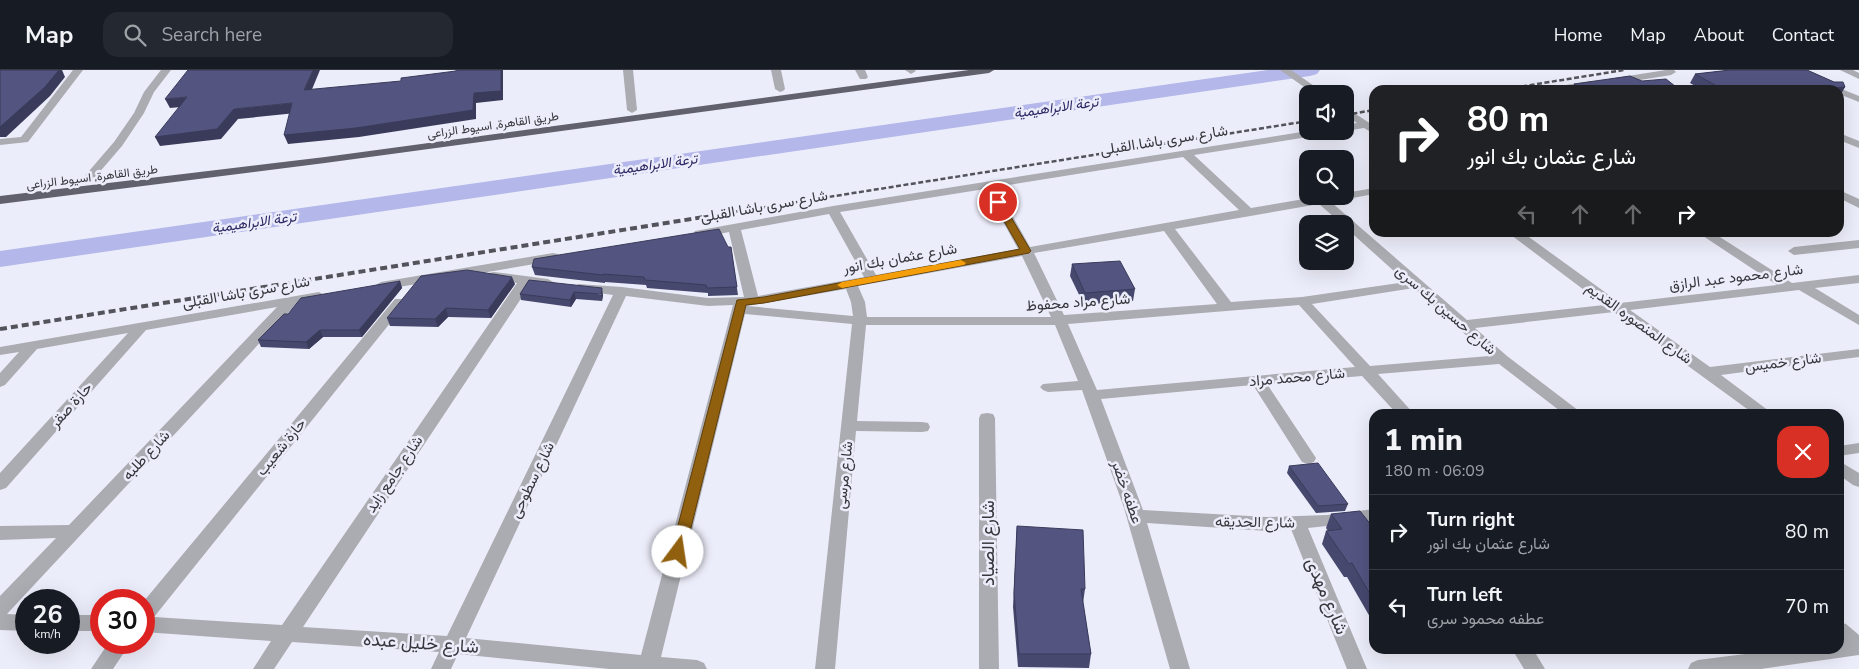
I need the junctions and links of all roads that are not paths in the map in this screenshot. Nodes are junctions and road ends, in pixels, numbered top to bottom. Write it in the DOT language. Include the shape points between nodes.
graph roads {
  1 [pos="78,70"];
  2 [pos="166,70"];
  3 [pos="628,70"];
  4 [pos="776,70"];
  5 [pos="913,70"];
  6 [pos="989,70"];
  7 [pos="1285,70"];
  8 [pos="1845,70"];
  9 [pos="1671,72"];
  10 [pos="862,74"];
  11 [pos="1859,76"];
  12 [pos="1308,85"];
  13 [pos="1583,85"];
  14 [pos="780,89"];
  15 [pos="1844,93"];
  16 [pos="1859,100"];
  17 [pos="1844,102"];
  18 [pos="632,110"];
  19 [pos="1354,116"];
  20 [pos="1366,125"];
  21 [pos="1299,135"];
  22 [pos="1844,138"];
  23 [pos="0,142"];
  24 [pos="1859,145"];
  25 [pos="1185,153"];
  26 [pos="87,180"];
  27 [pos="988,185"];
  28 [pos="0,191"];
  29 [pos="1369,192"];
  30 [pos="1354,194"];
  31 [pos="1844,196"];
  32 [pos="1859,196"];
  33 [pos="1844,197"];
  34 [pos="0,200"];
  35 [pos="1299,204"];
  36 [pos="1859,204"];
  37 [pos="1328,205"];
  38 [pos="833,210"];
  39 [pos="1249,213"];
  40 [pos="1167,227"];
  41 [pos="734,228"];
  42 [pos="685,236"];
  43 [pos="1520,237"];
  44 [pos="1712,237"];
  45 [pos="1859,244"];
  46 [pos="1794,250"];
  47 [pos="1026,251"];
  48 [pos="568,255"];
  49 [pos="460,272"];
  50 [pos="418,279"];
  51 [pos="872,279"];
  52 [pos="1859,279"];
  53 [pos="526,280"];
  54 [pos="850,283"];
  55 [pos="1417,284"];
  56 [pos="1796,286"];
  57 [pos="370,288"];
  58 [pos="622,291"];
  59 [pos="330,294"];
  60 [pos="291,301"];
  61 [pos="1302,301"];
  62 [pos="744,304"];
  63 [pos="1227,307"];
  64 [pos="1616,308"];
  65 [pos="859,321"];
  66 [pos="1059,321"];
  67 [pos="1859,321"];
  68 [pos="1464,325"];
  69 [pos="142,326"];
  70 [pos="32,346"];
  71 [pos="0,351"];
  72 [pos="1859,353"];
  73 [pos="1502,359"];
  74 [pos="1368,371"];
  75 [pos="1706,372"];
  76 [pos="1257,380"];
  77 [pos="0,382"];
  78 [pos="1048,387"];
  79 [pos="1089,390"];
  80 [pos="1402,409"];
  81 [pos="1568,409"];
  82 [pos="1758,409"];
  83 [pos="987,418"];
  84 [pos="849,426"];
  85 [pos="922,427"];
  86 [pos="1859,448"];
  87 [pos="1844,450"];
  88 [pos="1308,458"];
  89 [pos="1844,470"];
  90 [pos="1859,481"];
  91 [pos="0,484"];
  92 [pos="1136,516"];
  93 [pos="1369,516"];
  94 [pos="1297,523"];
  95 [pos="74,531"];
  96 [pos="0,533"];
  97 [pos="155,602"];
  98 [pos="0,609"];
  99 [pos="0,622"];
  100 [pos="15,623"];
  101 [pos="155,625"];
  102 [pos="286,633"];
  103 [pos="1844,634"];
  104 [pos="452,645"];
  105 [pos="1859,647"];
  106 [pos="1844,649"];
  107 [pos="112,654"];
  108 [pos="1525,654"];
  109 [pos="1808,654"];
  110 [pos="649,666"];
  111 [pos="100,669"];
  112 [pos="263,669"];
  113 [pos="441,669"];
  114 [pos="697,669"];
  115 [pos="825,669"];
  116 [pos="989,669"];
  117 [pos="1180,669"];
  118 [pos="1357,669"];
  119 [pos="1535,669"];
  120 [pos="1698,669"];
  1 -- 23 [label="street" via="24,140"];
  2 -- 26 [label="street" via="118,144"];
  3 -- 18 [label="street"];
  4 -- 14 [label="street"];
  5 -- 10 [label="highway, طريق القاهرة, اسيوط الزراعى"];
  6 -- 34 [label="highway, طريق القاهرة, اسيوط الزراعى" via="286,166"];
  7 -- 12 [label="street"];
  8 -- 11 [label="street"];
  9 -- 13 [label="street"];
  10 -- 14 [label="highway, طريق القاهرة, اسيوط الزراعى"];
  14 -- 18 [label="highway, طريق القاهرة, اسيوط الزراعى"];
  15 -- 16 [label="street"];
  16 -- 17 [label="street"];
  18 -- 26 [label="highway, طريق القاهرة, اسيوط الزراعى"];
  19 -- 20 [label="street"];
  21 -- 25 [label="street, شارع سرى باشا القبلى"];
  22 -- 24 [label="street"];
  25 -- 27 [label="street, شارع سرى باشا القبلى"];
  25 -- 39 [label="street"];
  26 -- 28 [label="highway, طريق القاهرة, اسيوط الزراعى"];
  27 -- 38 [label="street, شارع سرى باشا القبلى"];
  27 -- 47 [label="street, عطفه خضر"];
  29 -- 30 [label="street, شارع عثمان بك انور"];
  31 -- 32 [label="street"];
  33 -- 36 [label="street"];
  35 -- 39 [label="street, شارع عثمان بك انور"];
  37 -- 55 [label="street, شارع حسين بك سرى"];
  38 -- 41 [label="street, شارع سرى باشا القبلى"];
  38 -- 51 [label="street"];
  39 -- 40 [label="street, شارع عثمان بك انور"];
  40 -- 47 [label="street, شارع عثمان بك انور"];
  40 -- 63 [label="street"];
  41 -- 42 [label="street, شارع سرى باشا القبلى"];
  41 -- 62 [label="street"];
  43 -- 64 [label="street, شارع المنصوره القديم"];
  44 -- 56 [label="street"];
  45 -- 46 [label="street"];
  47 -- 51 [label="street, شارع عثمان بك انور"];
  47 -- 66 [label="street, عطفه خضر"];
  48 -- 49 [label="street"];
  49 -- 50 [label="street"];
  49 -- 53 [label="street, شارع عثمان بك انور"];
  50 -- 57 [label="street"];
  50 -- 97 [label="street, حارة شعيب"];
  51 -- 54 [label="street, شارع عثمان بك انور"];
  52 -- 56 [label="street, شارع محمود عبد الرازق"];
  53 -- 58 [label="street, شارع عثمان بك انور"];
  53 -- 102 [label="street, شارع جامع زايد"];
  54 -- 62 [label="street, شارع عثمان بك انور"];
  54 -- 65 [label="street, شارع مرسى" via="858,302"];
  55 -- 61 [label="street, شارع مراد محفوظ"];
  55 -- 68 [label="street, شارع حسين بك سرى"];
  56 -- 64 [label="street, شارع محمود عبد الرازق"];
  56 -- 67 [label="street"];
  58 -- 62 [label="street, شارع عثمان بك انور"];
  58 -- 104 [label="street, شارع سطوحى"];
  59 -- 60 [label="street, شارع سرى باشا القبلى"];
  60 -- 69 [label="street, شارع سرى باشا القبلى"];
  60 -- 95 [label="street, شارع طلبه"];
  61 -- 63 [label="street, شارع مراد محفوظ"];
  61 -- 74 [label="street"];
  62 -- 65 [label="street, شارع مراد محفوظ"];
  62 -- 110 [label="street"];
  63 -- 66 [label="street, شارع مراد محفوظ"];
  64 -- 68 [label="street, شارع محمود عبد الرازق"];
  64 -- 75 [label="street, شارع المنصوره القديم"];
  65 -- 66 [label="street, شارع مراد محفوظ"];
  65 -- 84 [label="street, شارع مرسى"];
  66 -- 79 [label="street, عطفه خضر"];
  68 -- 73 [label="street, شارع حسين بك سرى"];
  69 -- 70 [label="street, شارع سرى باشا القبلى"];
  69 -- 91 [label="street, حارة صقر"];
  70 -- 71 [label="street, شارع سرى باشا القبلى"];
  70 -- 77 [label="street"];
  72 -- 75 [label="street, شارع خميس"];
  73 -- 74 [label="street, شارع محمد مراد"];
  73 -- 81 [label="street, شارع حسين بك سرى"];
  74 -- 76 [label="street, شارع محمد مراد"];
  74 -- 80 [label="street"];
  75 -- 82 [label="street, شارع المنصوره القديم"];
  76 -- 79 [label="street, شارع محمد مراد"];
  76 -- 88 [label="street"];
  78 -- 79 [label="street, شارع محمد مراد"];
  79 -- 92 [label="street, عطفه خضر"];
  83 -- 116 [label="street, شارع الصياد"];
  84 -- 85 [label="street"];
  84 -- 115 [label="street, شارع مرسى"];
  86 -- 87 [label="street"];
  89 -- 90 [label="street"];
  92 -- 94 [label="street, شارع الحديقه" via="1236,523"];
  92 -- 117 [label="street, عطفه خضر"];
  93 -- 94 [label="street, شارع الحديقه"];
  94 -- 118 [label="street, شارع مهدى"];
  95 -- 96 [label="street"];
  95 -- 98 [label="street, شارع طلبه"];
  99 -- 100 [label="street"];
  101 -- 102 [label="street, شارع خليل عبده"];
  102 -- 104 [label="street, شارع خليل عبده"];
  102 -- 112 [label="street, شارع جامع زايد"];
  103 -- 105 [label="street"];
  104 -- 110 [label="street, شارع خليل عبده"];
  104 -- 113 [label="street, شارع سطوحى"];
  105 -- 106 [label="street"];
  107 -- 111 [label="street"];
  108 -- 119 [label="street"];
  109 -- 120 [label="street"];
  110 -- 114 [label="street, شارع خليل عبده"];
}
